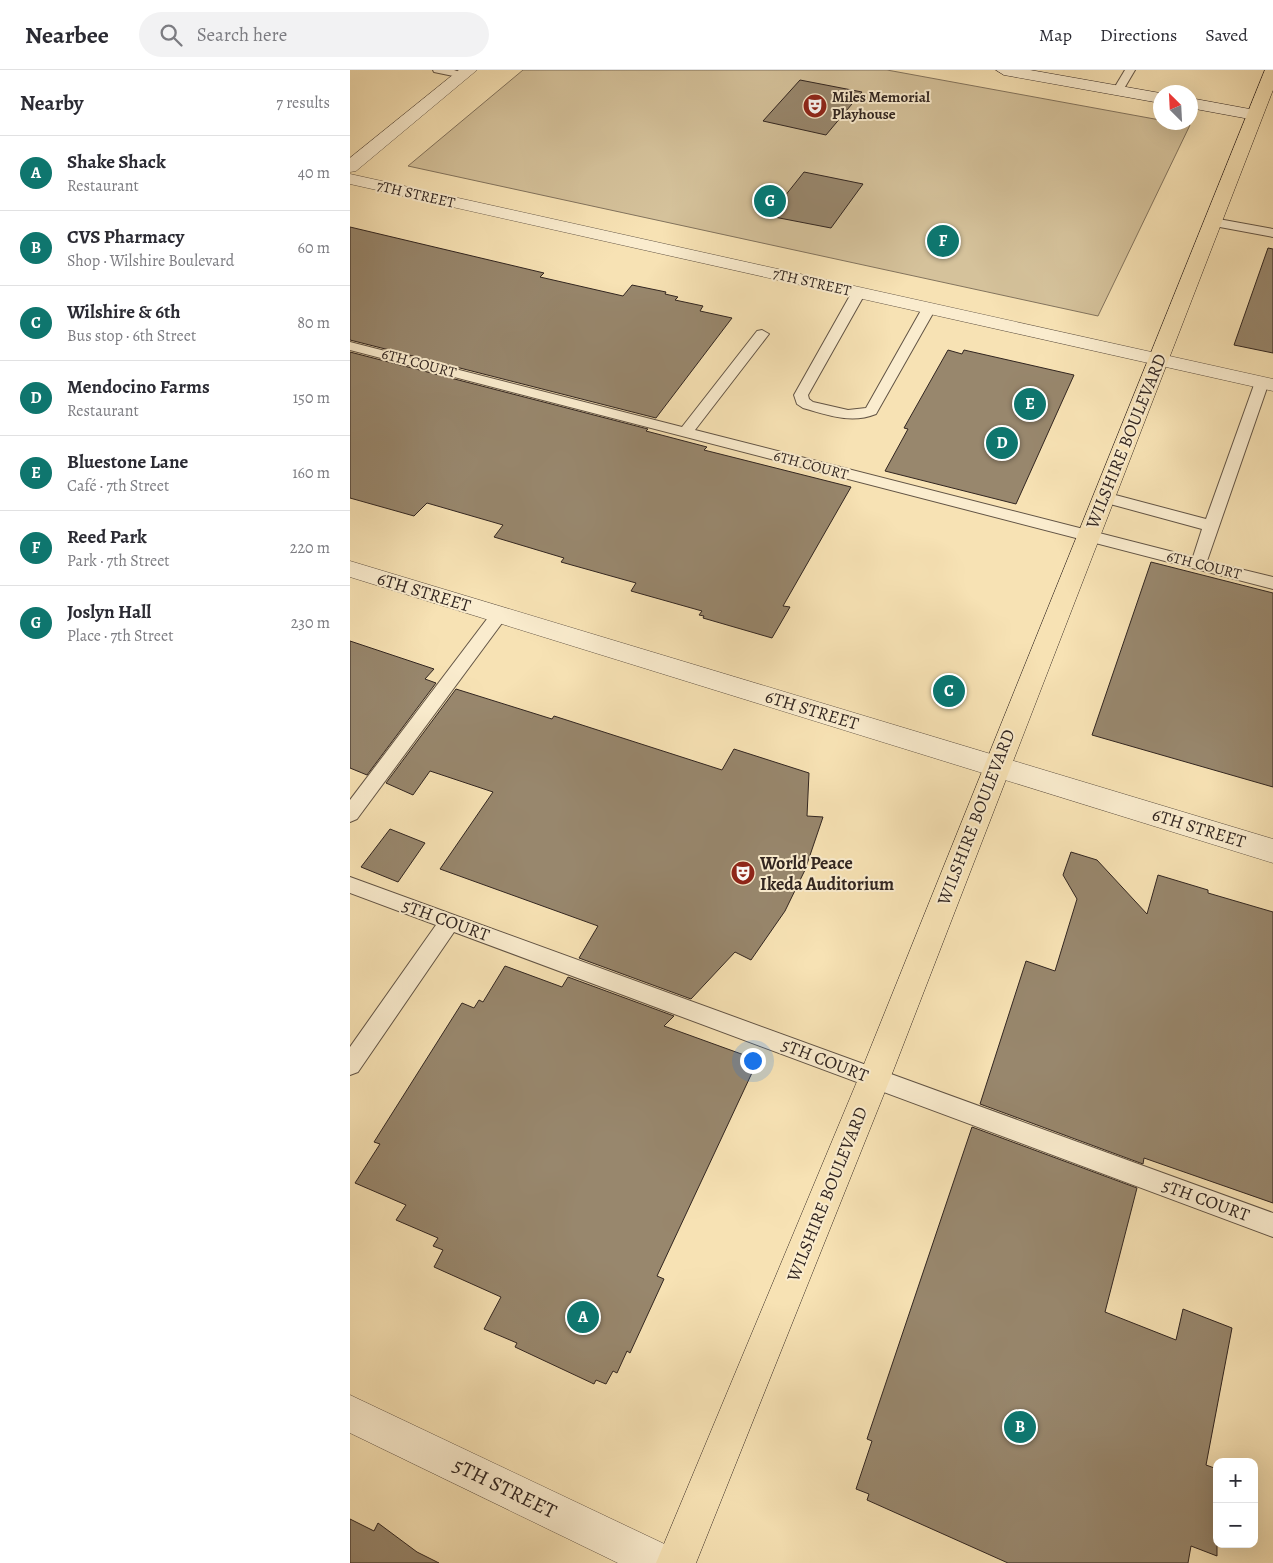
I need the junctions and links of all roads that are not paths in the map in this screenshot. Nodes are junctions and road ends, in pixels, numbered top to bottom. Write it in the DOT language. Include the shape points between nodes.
graph roads {
  1 [pos="438,70"];
  2 [pos="1004,70"];
  3 [pos="1130,70"];
  4 [pos="1273,70"];
  5 [pos="466,72"];
  6 [pos="1118,90"];
  7 [pos="1153,97"];
  8 [pos="1198,105"];
  9 [pos="1255,116"];
  10 [pos="1273,118"];
  11 [pos="350,167"];
  12 [pos="350,179"];
  13 [pos="1212,222"];
  14 [pos="1273,233"];
  15 [pos="860,292"];
  16 [pos="928,308"];
  17 [pos="762,334"];
  18 [pos="350,346"];
  19 [pos="1158,359"];
  20 [pos="1267,384"];
  21 [pos="686,432"];
  22 [pos="1104,497"];
  23 [pos="1211,526"];
  24 [pos="1088,536"];
  25 [pos="1198,564"];
  26 [pos="350,569"];
  27 [pos="1273,583"];
  28 [pos="499,614"];
  29 [pos="997,766"];
  30 [pos="350,814"];
  31 [pos="1273,851"];
  32 [pos="350,885"];
  33 [pos="450,921"];
  34 [pos="350,1065"];
  35 [pos="874,1079"];
  36 [pos="1273,1225"];
  37 [pos="350,1414"];
  38 [pos="661,1563"];
  39 [pos="676,1563"];
  1 -- 5 [label="lane"];
  2 -- 6 [label="street"];
  3 -- 6 [label="lane"];
  4 -- 9 [label="main road, WILSHIRE BOULEVARD"];
  5 -- 11 [label="street"];
  6 -- 7 [label="street"];
  8 -- 9 [label="street"];
  9 -- 10 [label="main road"];
  9 -- 13 [label="main road, WILSHIRE BOULEVARD"];
  12 -- 15 [label="street, 7TH STREET"];
  13 -- 14 [label="lane"];
  13 -- 19 [label="main road, WILSHIRE BOULEVARD"];
  15 -- 16 [label="street, 7TH STREET"];
  15 -- 16 [label="lane" via="801,395 802,401 808,405 852,416 871,411"];
  16 -- 19 [label="street, 7TH STREET"];
  17 -- 21 [label="lane"];
  18 -- 21 [label="lane, 6TH COURT"];
  19 -- 20 [label="street, 7TH STREET"];
  19 -- 22 [label="main road, WILSHIRE BOULEVARD"];
  20 -- 23 [label="lane"];
  21 -- 24 [label="lane, 6TH COURT"];
  22 -- 23 [label="lane"];
  22 -- 24 [label="main road, WILSHIRE BOULEVARD"];
  23 -- 25 [label="lane"];
  24 -- 25 [label="lane, 6TH COURT"];
  24 -- 29 [label="main road, WILSHIRE BOULEVARD"];
  25 -- 27 [label="lane, 6TH COURT"];
  26 -- 28 [label="street, 6TH STREET"];
  28 -- 29 [label="street, 6TH STREET"];
  28 -- 30 [label="lane"];
  29 -- 31 [label="street, 6TH STREET"];
  29 -- 35 [label="main road, WILSHIRE BOULEVARD"];
  32 -- 33 [label="lane, 5TH COURT"];
  33 -- 34 [label="lane"];
  33 -- 35 [label="lane, 5TH COURT"];
  35 -- 36 [label="lane, 5TH COURT"];
  35 -- 39 [label="main road, WILSHIRE BOULEVARD"];
  37 -- 38 [label="street, 5TH STREET"];
}
